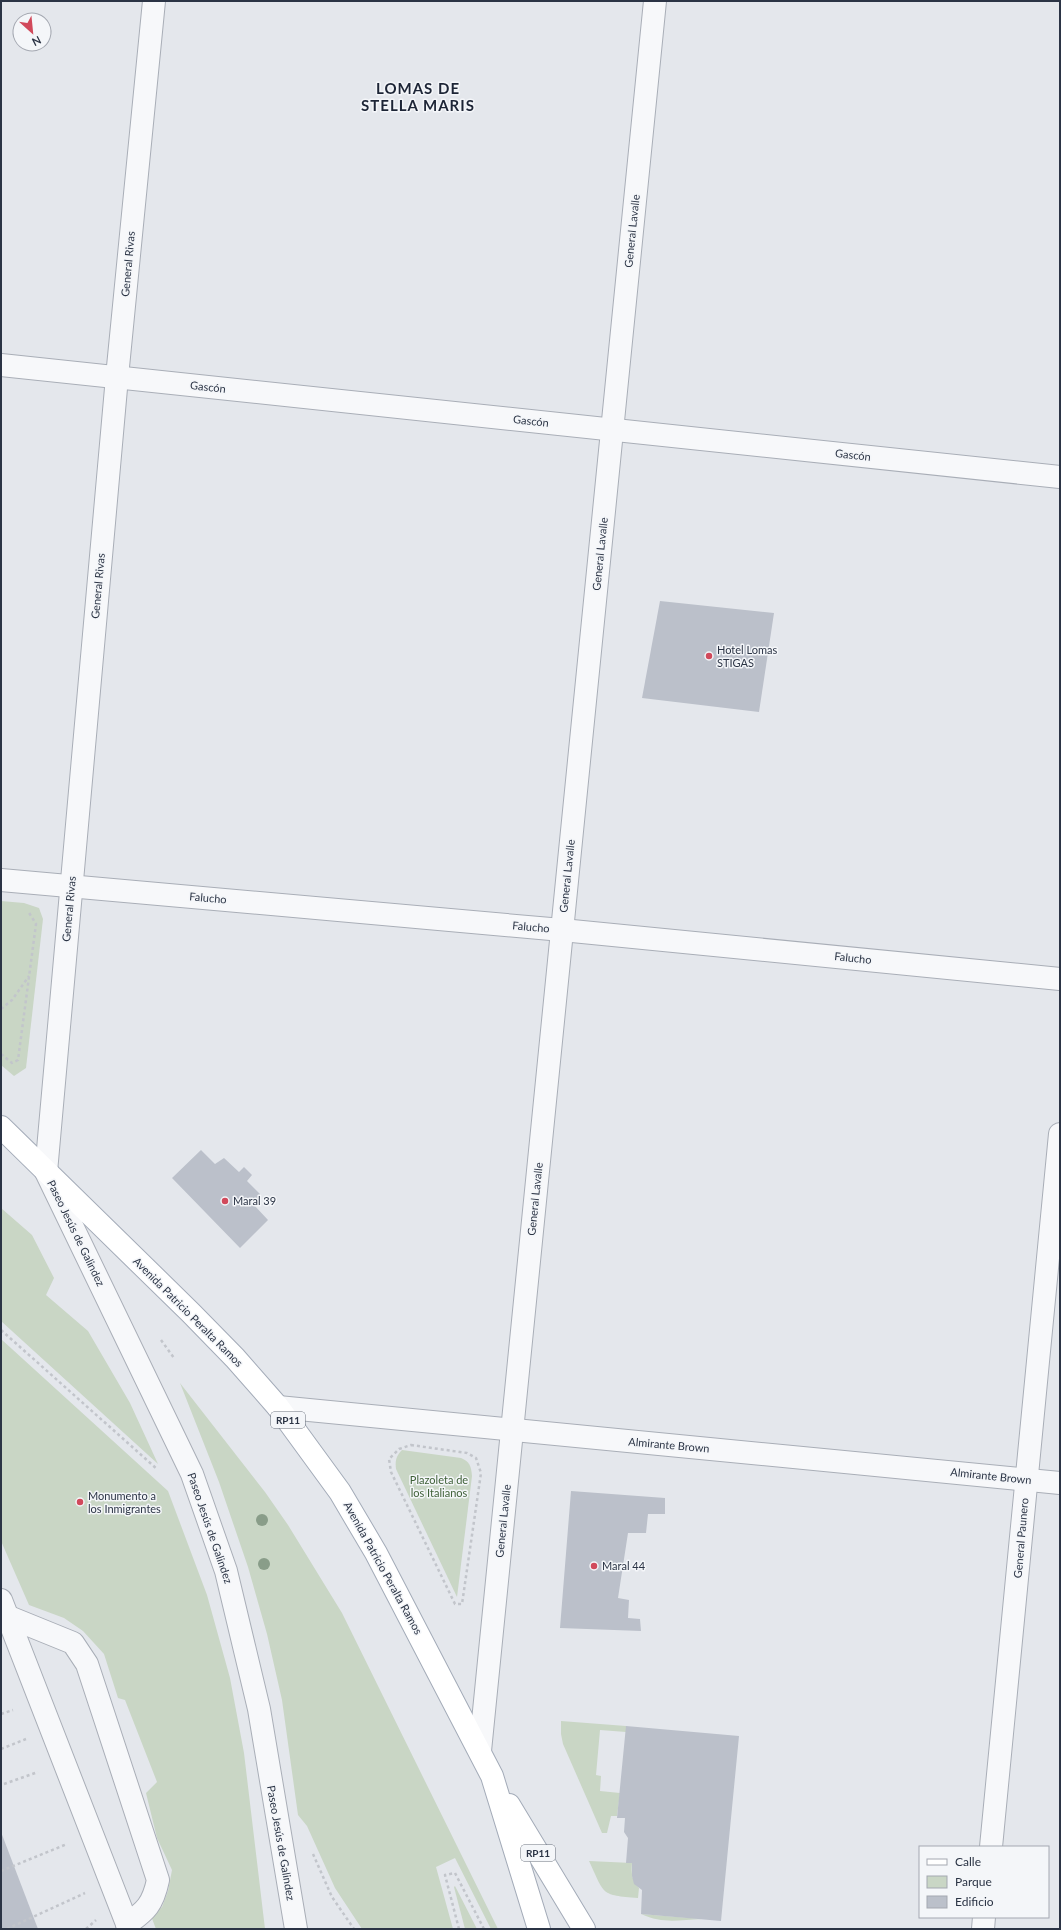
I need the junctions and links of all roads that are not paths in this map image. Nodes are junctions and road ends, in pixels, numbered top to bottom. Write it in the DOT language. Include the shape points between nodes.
graph roads {
  1 [pos="154,1"];
  2 [pos="655,1"];
  3 [pos="1,365"];
  4 [pos="118,377"];
  5 [pos="612,430"];
  6 [pos="1060,477"];
  7 [pos="1,880"];
  8 [pos="71,885"];
  9 [pos="562,930"];
  10 [pos="1060,979"];
  11 [pos="1,1127"];
  12 [pos="1060,1134"];
  13 [pos="46,1172"];
  14 [pos="278,1407"];
  15 [pos="512,1430"];
  16 [pos="1026,1480"];
  17 [pos="1060,1483"];
  18 [pos="5,1609"];
  19 [pos="480,1752"];
  20 [pos="492,1776"];
  21 [pos="991,1846"];
  22 [pos="984,1918"];
  23 [pos="291,1923"];
  24 [pos="128,1927"];
  25 [pos="539,1929"];
  26 [pos="584,1929"];
  27 [pos="983,1929"];
  1 -- 4 [label="street, General Rivas"];
  2 -- 5 [label="street, General Lavalle"];
  3 -- 4 [label="street, Gascón"];
  4 -- 5 [label="street, Gascón"];
  4 -- 8 [label="street, General Rivas"];
  5 -- 6 [label="street, Gascón"];
  5 -- 9 [label="street, General Lavalle"];
  7 -- 8 [label="street, Falucho"];
  8 -- 9 [label="street, Falucho"];
  8 -- 13 [label="street, General Rivas"];
  9 -- 10 [label="street, Falucho"];
  9 -- 15 [label="street, General Lavalle"];
  11 -- 13 [label="main road, Avenida Patricio Peralta Ramos / RP11"];
  12 -- 16 [label="street, General Paunero"];
  13 -- 14 [label="main road, Avenida Patricio Peralta Ramos / RP11" via="191,1313"];
  13 -- 23 [label="street, Paseo Jesús de Galindez" via="192,1474 226,1571 259,1709"];
  14 -- 15 [label="street, Almirante Brown"];
  14 -- 19 [label="main road, Avenida Patricio Peralta Ramos / RP11" via="360,1523"];
  15 -- 16 [label="street, Almirante Brown"];
  15 -- 19 [label="street, General Lavalle"];
  16 -- 17 [label="street, Almirante Brown"];
  16 -- 21 [label="street, General Paunero"];
  18 -- 24 [label="street"];
  18 -- 24 [label="street" via="73,1643 87,1664 158,1880 154,1896 147,1908"];
  19 -- 20 [label="main road, Avenida Patricio Peralta Ramos / RP11"];
  20 -- 25 [label="main road, Avenida Patricio Peralta Ramos / RP11"];
  20 -- 26 [label="main road, RP11"];
  22 -- 27 [label="street"];
}
